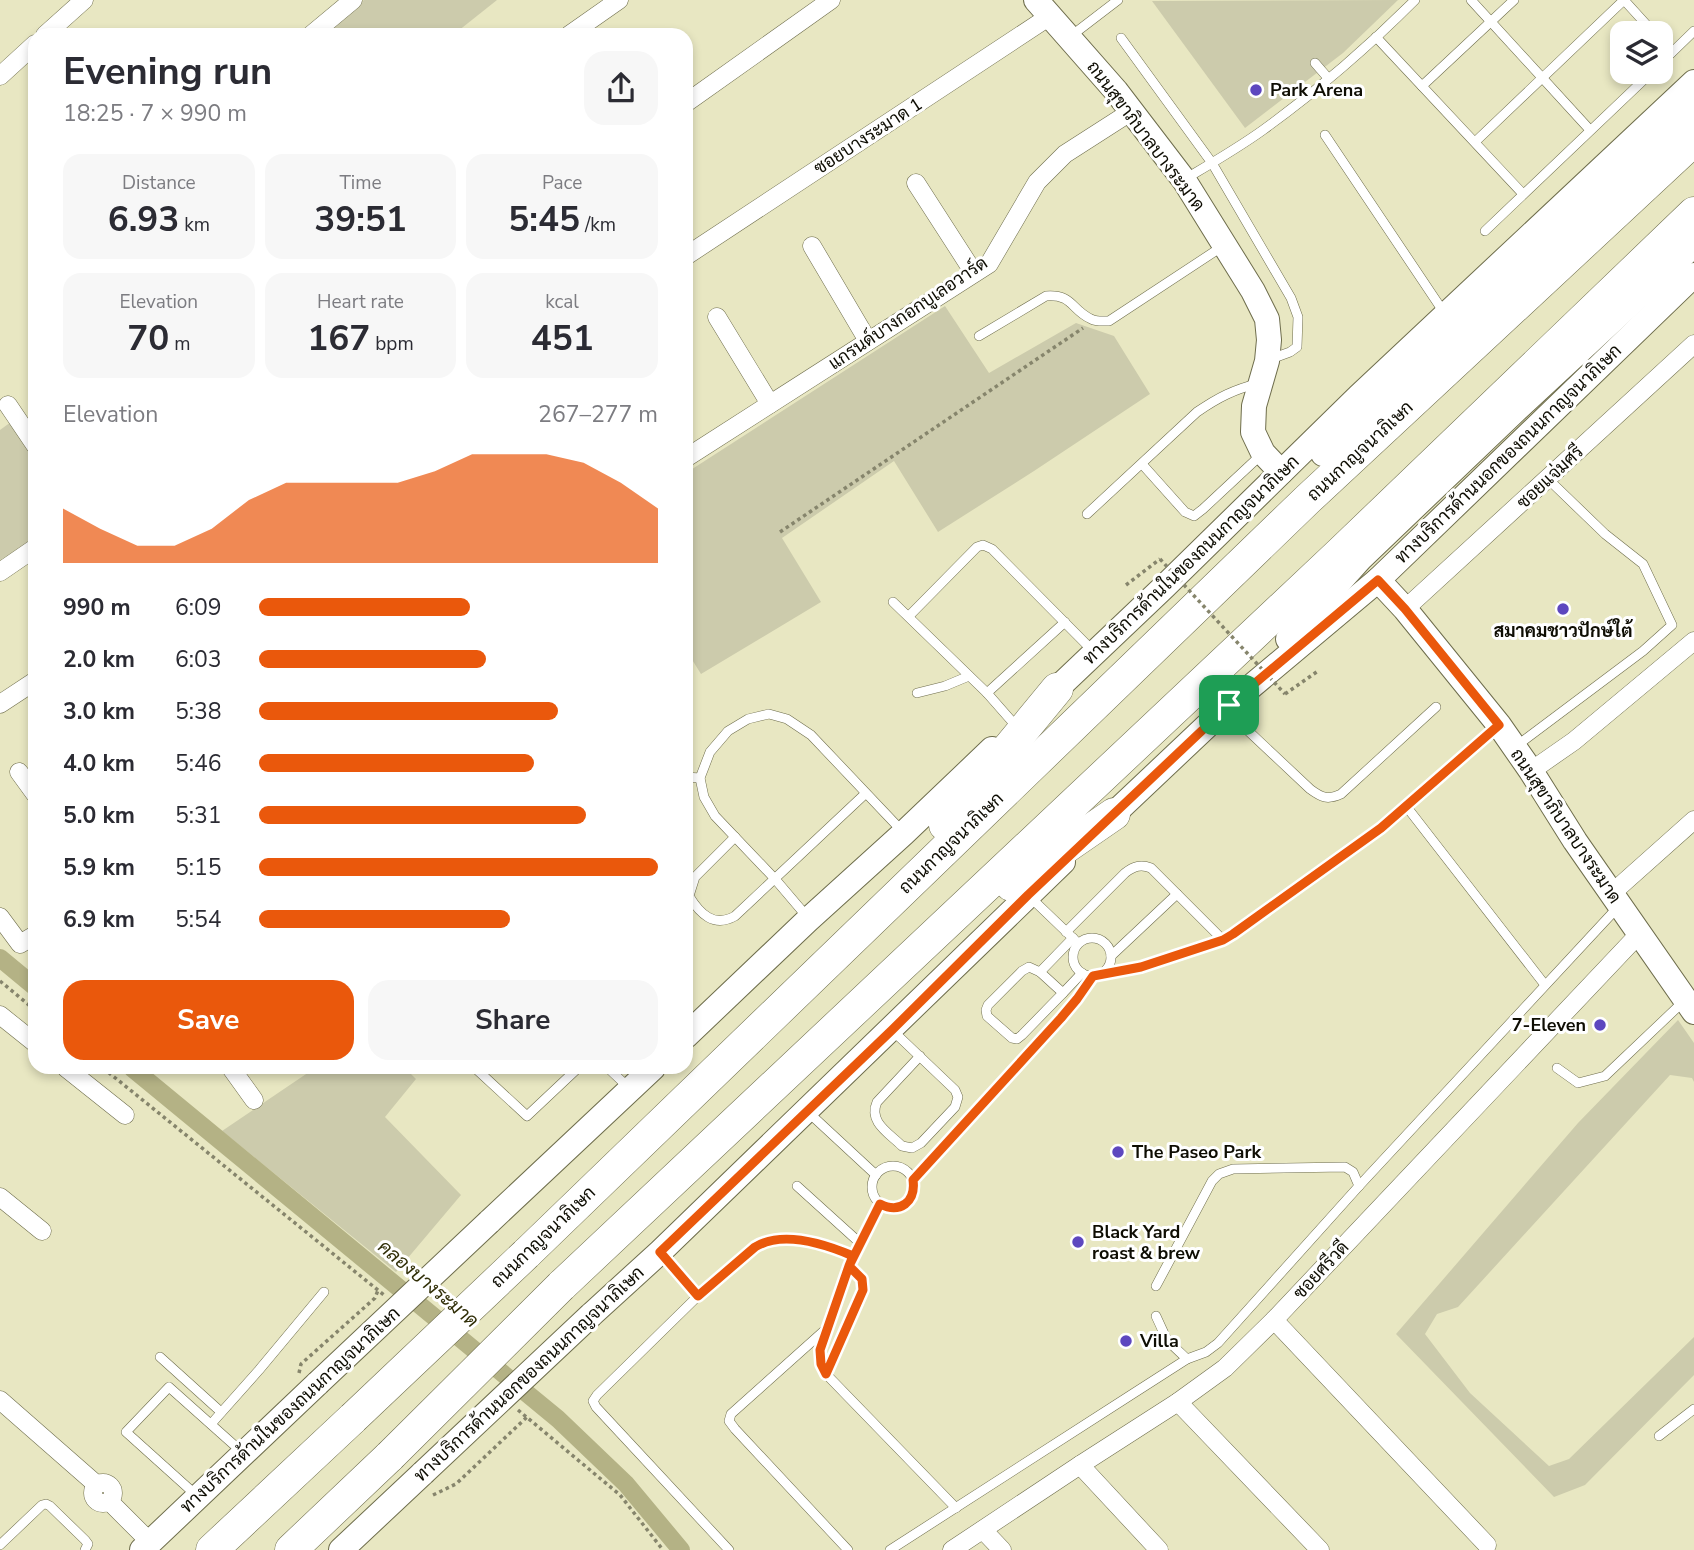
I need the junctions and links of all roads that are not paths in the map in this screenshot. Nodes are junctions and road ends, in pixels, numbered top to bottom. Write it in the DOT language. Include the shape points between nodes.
graph roads {
  1 [pos="84,0"];
  2 [pos="353,0"];
  3 [pos="619,0"];
  4 [pos="831,0"];
  5 [pos="1118,0"];
  6 [pos="1415,0"];
  7 [pos="1472,0"];
  8 [pos="1514,0"];
  9 [pos="1624,0"];
  10 [pos="1043,8"];
  11 [pos="1491,21"];
  12 [pos="1643,21"];
  13 [pos="53,28"];
  14 [pos="319,28"];
  15 [pos="579,28"];
  16 [pos="1694,31"];
  17 [pos="1069,37"];
  18 [pos="1376,37"];
  19 [pos="1121,38"];
  20 [pos="28,50"];
  21 [pos="1673,51"];
  22 [pos="1315,63"];
  23 [pos="0,76"];
  24 [pos="1542,78"];
  25 [pos="1328,79"];
  26 [pos="1694,82"];
  27 [pos="1639,84"];
  28 [pos="1422,86"];
  29 [pos="693,98"];
  30 [pos="1694,108"];
  31 [pos="1132,111"];
  32 [pos="1590,130"];
  33 [pos="1325,135"];
  34 [pos="1694,141"];
  35 [pos="1475,142"];
  36 [pos="1212,163"];
  37 [pos="1184,180"];
  38 [pos="916,183"];
  39 [pos="1523,194"];
  40 [pos="1694,213"];
  41 [pos="1485,231"];
  42 [pos="1694,244"];
  43 [pos="1225,245"];
  44 [pos="813,246"];
  45 [pos="693,251"];
  46 [pos="975,273"];
  47 [pos="1694,275"];
  48 [pos="717,317"];
  49 [pos="1448,326"];
  50 [pos="979,337"];
  51 [pos="868,341"];
  52 [pos="1694,344"];
  53 [pos="1263,371"];
  54 [pos="770,404"];
  55 [pos="8,405"];
  56 [pos="28,434"];
  57 [pos="1263,453"];
  58 [pos="693,454"];
  59 [pos="1142,464"];
  60 [pos="1281,472"];
  61 [pos="1548,479"];
  62 [pos="1087,514"];
  63 [pos="28,553"];
  64 [pos="0,572"];
  65 [pos="1378,580"];
  66 [pos="1164,587"];
  67 [pos="893,602"];
  68 [pos="1405,609"];
  69 [pos="909,616"];
  70 [pos="1065,622"];
  71 [pos="1694,641"];
  72 [pos="1095,653"];
  73 [pos="969,676"];
  74 [pos="28,686"];
  75 [pos="1057,689"];
  76 [pos="917,694"];
  77 [pos="987,694"];
  78 [pos="0,704"];
  79 [pos="1437,706"];
  80 [pos="1227,707"];
  81 [pos="1499,725"];
  82 [pos="1016,726"];
  83 [pos="1514,747"];
  84 [pos="1531,771"];
  85 [pos="19,772"];
  86 [pos="693,778"];
  87 [pos="700,778"];
  88 [pos="28,784"];
  89 [pos="865,794"];
  90 [pos="1406,806"];
  91 [pos="1114,814"];
  92 [pos="1694,820"];
  93 [pos="904,833"];
  94 [pos="735,837"];
  95 [pos="775,878"];
  96 [pos="693,883"];
  97 [pos="1177,894"];
  98 [pos="1028,895"];
  99 [pos="1615,900"];
  100 [pos="693,902"];
  101 [pos="0,917"];
  102 [pos="809,919"];
  103 [pos="1640,933"];
  104 [pos="1072,938"];
  105 [pos="28,939"];
  106 [pos="1223,940"];
  107 [pos="848,942"];
  108 [pos="928,942"];
  109 [pos="1111,956"];
  110 [pos="1040,972"];
  111 [pos="1082,973"];
  112 [pos="1096,976"];
  113 [pos="1545,985"];
  114 [pos="1063,993"];
  115 [pos="1690,1006"];
  116 [pos="0,1014"];
  117 [pos="693,1023"];
  118 [pos="892,1030"];
  119 [pos="28,1037"];
  120 [pos="920,1056"];
  121 [pos="1557,1068"];
  122 [pos="74,1074"];
  123 [pos="235,1074"];
  124 [pos="482,1074"];
  125 [pos="572,1074"];
  126 [pos="614,1074"];
  127 [pos="646,1074"];
  128 [pos="630,1089"];
  129 [pos="254,1100"];
  130 [pos="807,1110"];
  131 [pos="125,1115"];
  132 [pos="876,1175"];
  133 [pos="913,1180"];
  134 [pos="797,1186"];
  135 [pos="1359,1186"];
  136 [pos="0,1197"];
  137 [pos="880,1204"];
  138 [pos="42,1231"];
  139 [pos="860,1242"];
  140 [pos="660,1252"];
  141 [pos="851,1261"];
  142 [pos="1156,1286"];
  143 [pos="324,1292"];
  144 [pos="698,1296"];
  145 [pos="1156,1316"];
  146 [pos="1274,1320"];
  147 [pos="827,1328"];
  148 [pos="160,1357"];
  149 [pos="1187,1359"];
  150 [pos="826,1374"];
  151 [pos="0,1399"];
  152 [pos="1178,1402"];
  153 [pos="1694,1409"];
  154 [pos="222,1412"];
  155 [pos="211,1424"];
  156 [pos="1658,1436"];
  157 [pos="244,1454"];
  158 [pos="1080,1465"];
  159 [pos="199,1497"];
  160 [pos="956,1508"];
  161 [pos="983,1530"];
  162 [pos="0,1545"];
  163 [pos="1486,1545"];
  164 [pos="146,1546"];
  165 [pos="85,1550"];
  166 [pos="212,1550"];
  167 [pos="291,1550"];
  168 [pos="341,1550"];
  169 [pos="729,1550"];
  170 [pos="848,1550"];
  171 [pos="890,1550"];
  172 [pos="953,1550"];
  173 [pos="1002,1550"];
  174 [pos="1159,1550"];
  175 [pos="1320,1550"];
  1 -- 13 [label="street"];
  2 -- 14 [label="street"];
  3 -- 15 [label="street"];
  4 -- 29 [label="street"];
  5 -- 17 [label="lane"];
  6 -- 18 [label="lane"];
  7 -- 11 [label="lane"];
  8 -- 11 [label="lane"];
  9 -- 12 [label="lane"];
  9 -- 24 [label="lane"];
  10 -- 17 [label="main road, ถนนสุขาภิบาลบางระมาด"];
  10 -- 45 [label="street, ซอยบางระมาด 1"];
  11 -- 24 [label="lane"];
  11 -- 28 [label="lane"];
  16 -- 21 [label="lane"];
  17 -- 31 [label="main road, ถนนสุขาภิบาลบางระมาด"];
  18 -- 25 [label="lane"];
  18 -- 28 [label="lane"];
  19 -- 36 [label="lane"];
  20 -- 23 [label="street"];
  22 -- 25 [label="lane"];
  24 -- 32 [label="lane"];
  24 -- 35 [label="lane"];
  25 -- 36 [label="lane"];
  26 -- 49 [label="main road, ทางบริการด้านในของถนนกาญจนาภิเษก"];
  27 -- 32 [label="lane"];
  28 -- 35 [label="lane"];
  30 -- 49 [label="main road"];
  31 -- 37 [label="main road, ถนนสุขาภิบาลบางระมาด"];
  31 -- 46 [label="street, แกรนด์บางกอกบูเลอวาร์ด" via="1065,154 1037,182 989,264"];
  32 -- 39 [label="lane"];
  33 -- 49 [label="lane"];
  34 -- 107 [label="highway, ถนนกาญจนาภิเษก" via="1308,499"];
  35 -- 39 [label="lane"];
  36 -- 37 [label="lane"];
  36 -- 53 [label="lane" via="1298,317 1297,347"];
  37 -- 43 [label="main road, ถนนสุขาภิบาลบางระมาด"];
  38 -- 46 [label="street"];
  39 -- 41 [label="lane"];
  40 -- 108 [label="highway"];
  42 -- 80 [label="main road" via="1361,558"];
  43 -- 50 [label="lane" via="1109,321 1094,321 1068,300 1046,296"];
  43 -- 53 [label="main road, ถนนสุขาภิบาลบางระมาด" via="1267,319 1269,340"];
  44 -- 51 [label="street"];
  46 -- 51 [label="street, แกรนด์บางกอกบูเลอวาร์ด"];
  47 -- 65 [label="main road, ทางบริการด้านนอกของถนนกาญจนาภิเษก"];
  48 -- 54 [label="street"];
  49 -- 60 [label="main road, ทางบริการด้านในของถนนกาญจนาภิเษก" via="1359,396"];
  49 -- 66 [label="main road" via="1293,482"];
  51 -- 54 [label="street, แกรนด์บางกอกบูเลอวาร์ด"];
  52 -- 61 [label="street, ซอยแจ่มศรี"];
  53 -- 57 [label="main road, ถนนสุขาภิบาลบางระมาด" via="1253,432"];
  53 -- 59 [label="lane" via="1197,412"];
  54 -- 58 [label="street, แกรนด์บางกอกบูเลอวาร์ด"];
  55 -- 56 [label="street"];
  57 -- 59 [label="lane" via="1194,516 1185,512"];
  57 -- 60 [label="main road, ถนนสุขาภิบาลบางระมาด"];
  59 -- 62 [label="lane"];
  60 -- 66 [label="main road, ทางบริการด้านในของถนนกาญจนาภิเษก"];
  61 -- 68 [label="street, ซอยแจ่มศรี"];
  61 -- 83 [label="lane" via="1643,565 1672,625"];
  63 -- 64 [label="street"];
  65 -- 68 [label="main road, ถนนสุขาภิบาลบางระมาด"];
  65 -- 80 [label="main road, ทางบริการด้านนอกของถนนกาญจนาภิเษก"];
  66 -- 72 [label="main road, ทางบริการด้านในของถนนกาญจนาภิเษก"];
  67 -- 69 [label="lane"];
  68 -- 81 [label="main road, ถนนสุขาภิบาลบางระมาด"];
  69 -- 70 [label="lane" via="983,545"];
  69 -- 73 [label="lane"];
  70 -- 72 [label="lane"];
  70 -- 77 [label="lane"];
  71 -- 84 [label="street"];
  72 -- 75 [label="main road, ทางบริการด้านในของถนนกาญจนาภิเษก"];
  73 -- 76 [label="lane"];
  73 -- 77 [label="lane"];
  74 -- 78 [label="street"];
  75 -- 82 [label="main road, ทางบริการด้านในของถนนกาญจนาภิเษก"];
  75 -- 107 [label="highway"];
  77 -- 82 [label="lane"];
  79 -- 80 [label="lane" via="1333,798 1310,789"];
  80 -- 91 [label="main road, ทางบริการด้านนอกของถนนกาญจนาภิเษก"];
  81 -- 83 [label="main road, ถนนสุขาภิบาลบางระมาด"];
  81 -- 90 [label="lane"];
  82 -- 93 [label="main road, ทางบริการด้านในของถนนกาญจนาภิเษก"];
  83 -- 84 [label="main road, ถนนสุขาภิบาลบางระมาด"];
  84 -- 99 [label="main road, ถนนสุขาภิบาลบางระมาด"];
  85 -- 88 [label="street"];
  86 -- 87 [label="lane"];
  87 -- 89 [label="lane" via="710,752 728,731 747,719 769,714 787,719 810,735"];
  87 -- 94 [label="lane" via="715,816"];
  89 -- 93 [label="lane"];
  89 -- 95 [label="lane"];
  90 -- 106 [label="lane" via="1362,843"];
  90 -- 113 [label="lane"];
  91 -- 98 [label="main road, ทางบริการด้านนอกของถนนกาญจนาภิเษก"];
  91 -- 108 [label="highway"];
  92 -- 99 [label="street"];
  93 -- 102 [label="main road, ทางบริการด้านในของถนนกาญจนาภิเษก"];
  94 -- 95 [label="lane"];
  94 -- 96 [label="lane"];
  95 -- 100 [label="lane" via="726,921 708,917"];
  95 -- 102 [label="lane"];
  97 -- 104 [label="lane" via="1151,868 1137,866 1125,873"];
  97 -- 106 [label="lane"];
  97 -- 109 [label="lane"];
  98 -- 104 [label="lane"];
  98 -- 118 [label="main road, ทางบริการด้านนอกของถนนกาญจนาภิเษก"];
  99 -- 103 [label="main road, ถนนสุขาภิบาลบางระมาด"];
  99 -- 113 [label="lane"];
  101 -- 105 [label="street" via="20,944"];
  102 -- 117 [label="main road, ทางบริการด้านในของถนนกาญจนาภิเษก"];
  103 -- 115 [label="main road, ถนนสุขาภิบาลบางระมาด"];
  103 -- 146 [label="street, ซอยศรีวดี"];
  104 -- 109 [label="lane" via="1099,939 1109,947"];
  104 -- 110 [label="lane"];
  104 -- 111 [label="lane" via="1073,962"];
  106 -- 112 [label="lane" via="1141,967"];
  107 -- 166 [label="highway, ถนนกาญจนาภิเษก, bridge"];
  108 -- 167 [label="highway, bridge" via="561,1286"];
  109 -- 112 [label="lane" via="1109,966"];
  110 -- 114 [label="lane"];
  110 -- 114 [label="lane" via="1025,968 988,1005 987,1016 1017,1039"];
  111 -- 112 [label="lane"];
  111 -- 114 [label="lane"];
  112 -- 133 [label="lane"];
  113 -- 135 [label="lane"];
  115 -- 121 [label="lane" via="1605,1076 1578,1083"];
  116 -- 119 [label="street"];
  118 -- 120 [label="lane"];
  118 -- 130 [label="main road, ทางบริการด้านนอกของถนนกาญจนาภิเษก"];
  120 -- 120 [label="lane" via="874,1109 876,1121 909,1148 917,1147 958,1099 955,1090"];
  122 -- 131 [label="street"];
  123 -- 129 [label="street"];
  124 -- 125 [label="lane" via="527,1116"];
  126 -- 128 [label="lane"];
  127 -- 128 [label="main road, ทางบริการด้านในของถนนกาญจนาภิเษก"];
  128 -- 157 [label="main road, ทางบริการด้านในของถนนกาญจนาภิเษก, bridge" via="489,1222 308,1379"];
  130 -- 132 [label="lane"];
  130 -- 140 [label="main road, ทางบริการด้านนอกของถนนกาญจนาภิเษก"];
  132 -- 133 [label="lane" via="884,1168 898,1167"];
  132 -- 137 [label="lane" via="872,1192"];
  133 -- 137 [label="lane" via="913,1194 905,1204 893,1208"];
  134 -- 139 [label="lane"];
  135 -- 142 [label="lane" via="1345,1167 1233,1169 1219,1174"];
  135 -- 149 [label="lane" via="1218,1343"];
  136 -- 138 [label="street"];
  137 -- 139 [label="lane"];
  139 -- 141 [label="lane"];
  140 -- 144 [label="lane"];
  140 -- 168 [label="main road, ทางบริการด้านนอกของถนนกาญจนาภิเษก, bridge"];
  141 -- 144 [label="lane" via="818,1243 766,1241"];
  141 -- 147 [label="lane"];
  141 -- 150 [label="lane" via="863,1290"];
  143 -- 154 [label="lane"];
  144 -- 169 [label="lane" via="593,1401"];
  145 -- 149 [label="lane" via="1167,1339"];
  146 -- 152 [label="street, ซอยศรีวดี" via="1225,1368"];
  146 -- 163 [label="street"];
  147 -- 150 [label="lane" via="819,1353"];
  147 -- 170 [label="lane" via="731,1414 730,1421"];
  148 -- 154 [label="lane"];
  149 -- 160 [label="lane"];
  150 -- 160 [label="lane"];
  151 -- 164 [label="street" via="97,1485 93,1490 97,1501 109,1501"];
  152 -- 158 [label="street, ซอยศรีวดี"];
  152 -- 175 [label="street"];
  153 -- 156 [label="lane"];
  154 -- 155 [label="lane"];
  155 -- 157 [label="lane"];
  155 -- 159 [label="lane" via="169,1387 126,1432"];
  157 -- 159 [label="main road, ทางบริการด้านในของถนนกาญจนาภิเษก"];
  158 -- 161 [label="street, ซอยศรีวดี"];
  158 -- 174 [label="street"];
  159 -- 164 [label="main road, ทางบริการด้านในของถนนกาญจนาภิเษก"];
  160 -- 171 [label="lane"];
  161 -- 172 [label="street, ซอยศรีวดี"];
  161 -- 173 [label="street"];
  162 -- 165 [label="lane" via="46,1504 85,1540"];
}
